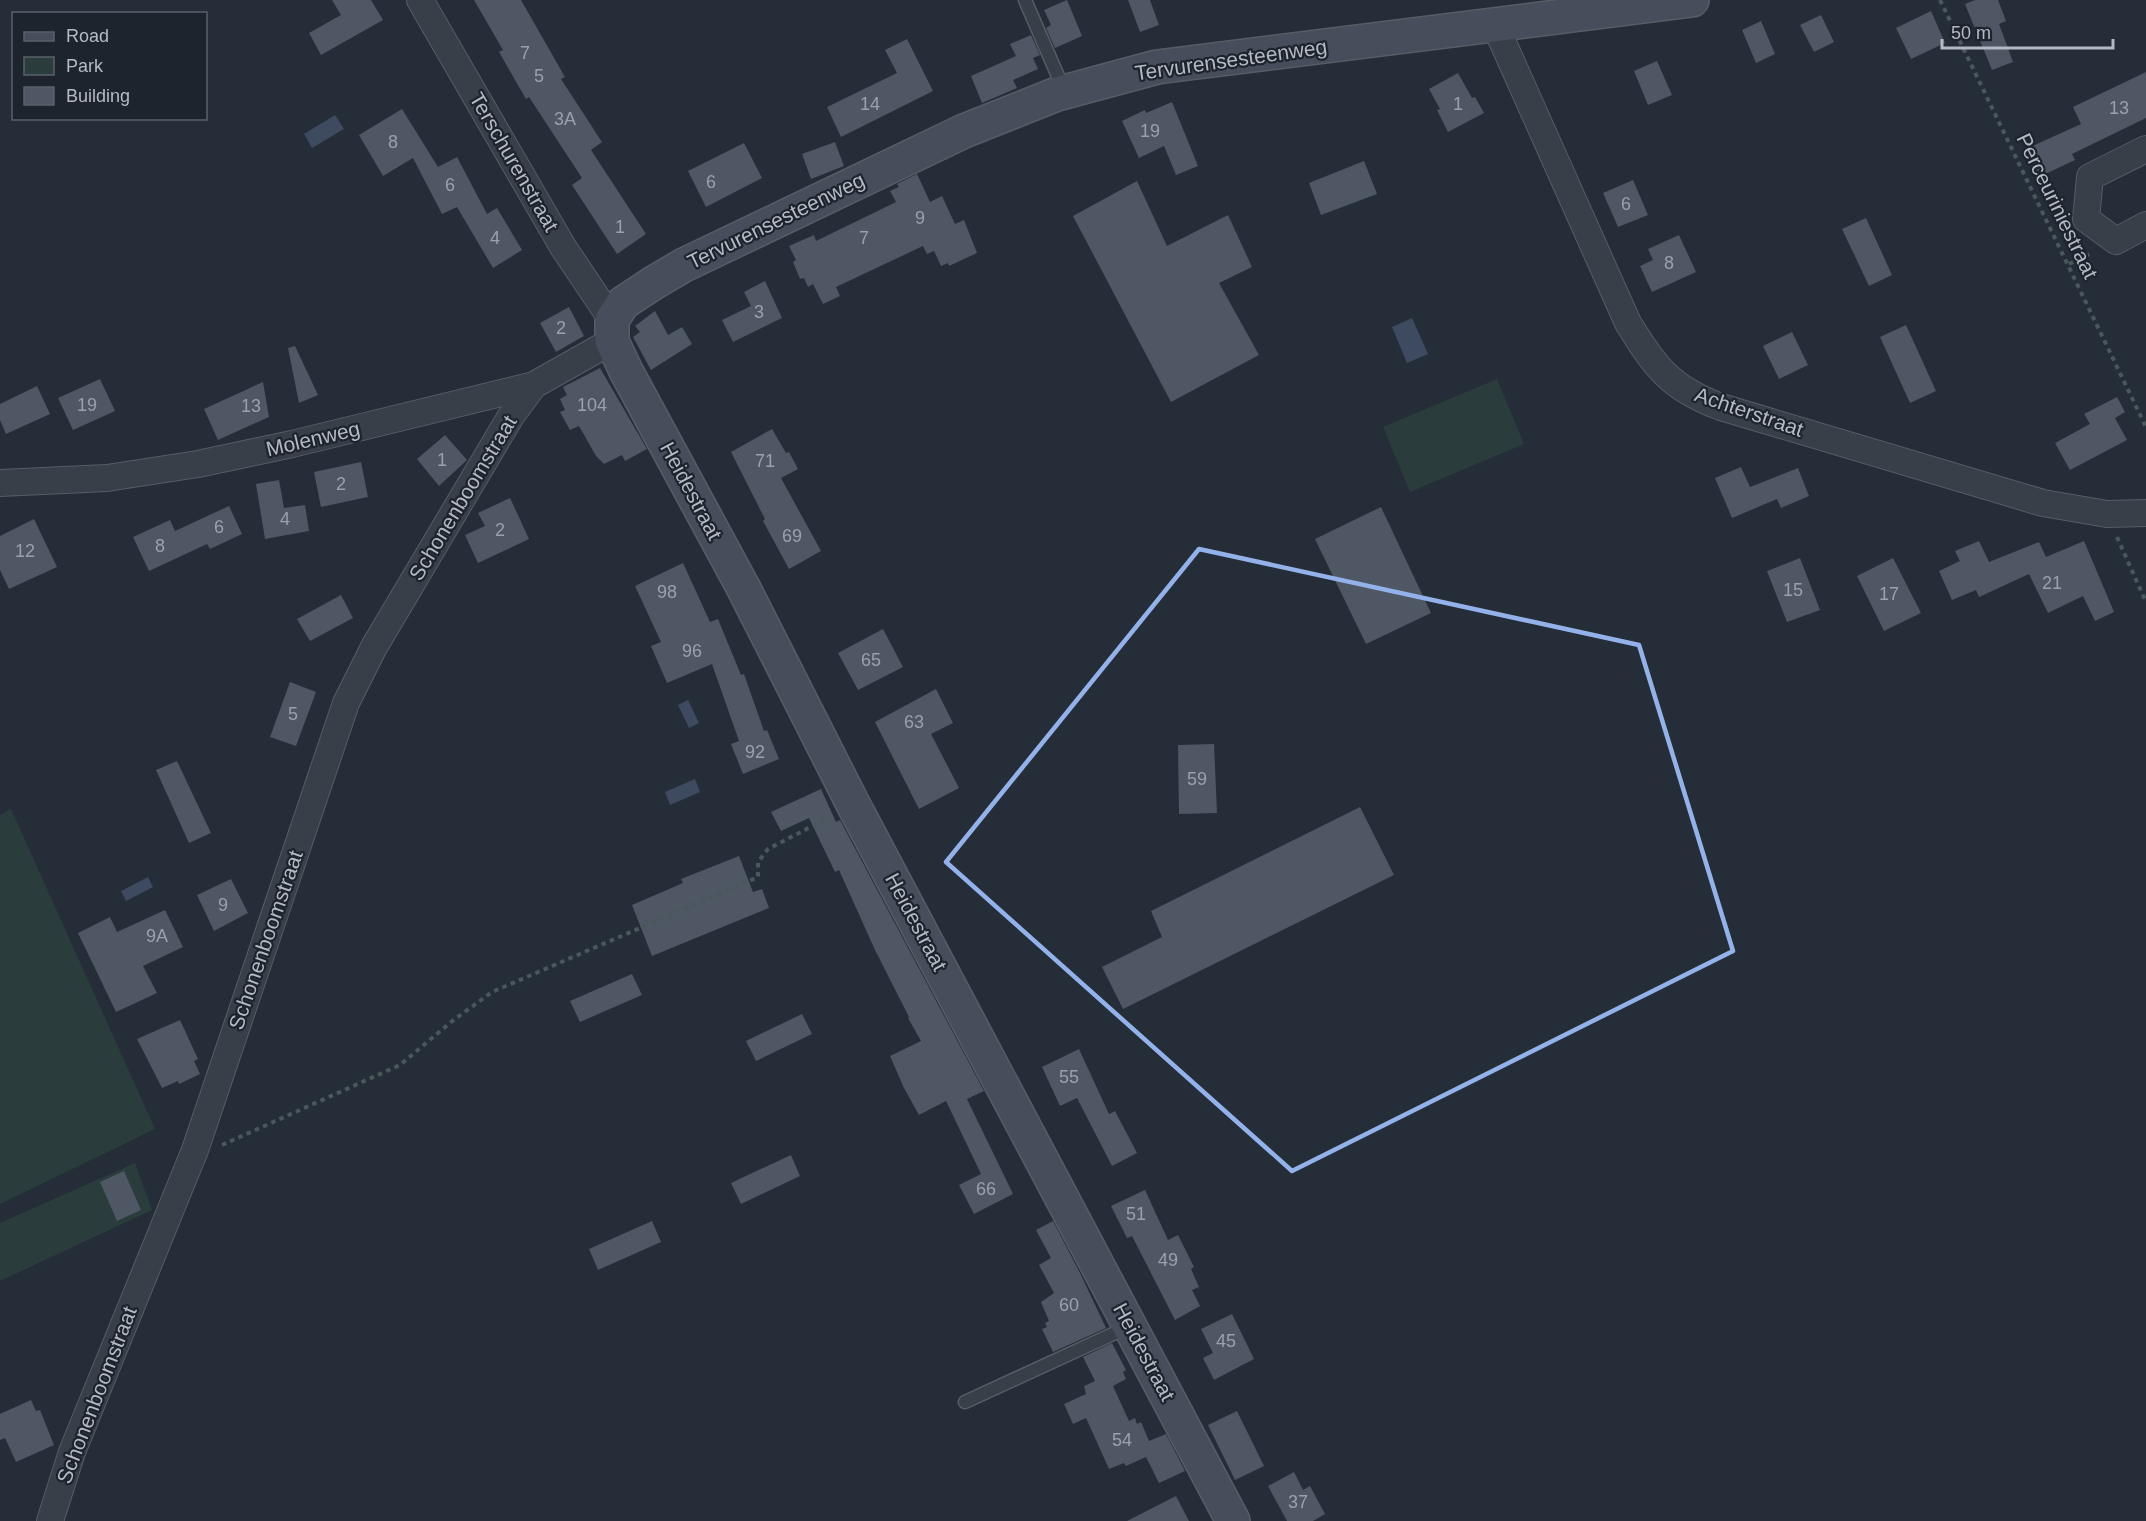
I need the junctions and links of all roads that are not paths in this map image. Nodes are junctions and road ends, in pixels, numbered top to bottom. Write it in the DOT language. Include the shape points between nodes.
graph roads {
  1 [pos="420,0"];
  2 [pos="1025,0"];
  3 [pos="1692,0"];
  4 [pos="1495,26"];
  5 [pos="1065,92"];
  6 [pos="2146,149"];
  7 [pos="2146,225"];
  8 [pos="612,331"];
  9 [pos="534,385"];
  10 [pos="0,483"];
  11 [pos="2146,513"];
  12 [pos="1131,1326"];
  13 [pos="965,1402"];
  14 [pos="50,1521"];
  15 [pos="1233,1521"];
  1 -- 8 [label="street, Terschurenstraat"];
  2 -- 5 [label="lane"];
  3 -- 4 [label="street, Tervurensesteenweg"];
  4 -- 5 [label="street, Tervurensesteenweg" via="1157,67"];
  4 -- 11 [label="street, Achterstraat" via="1628,322 1652,362 1668,377 1699,399 1999,491 2107,514"];
  5 -- 8 [label="street, Tervurensesteenweg" via="964,131 684,265 623,303"];
  6 -- 7 [label="street" via="2090,177 2086,219 2116,241"];
  8 -- 9 [label="street, Molenweg"];
  8 -- 12 [label="street, Heidestraat" via="626,371"];
  9 -- 10 [label="street, Molenweg" via="198,464 107,478"];
  9 -- 14 [label="street, Schonenboomstraat" via="511,416 374,647 346,703 195,1150 72,1452"];
  12 -- 13 [label="lane"];
  12 -- 15 [label="street, Heidestraat"];
}
